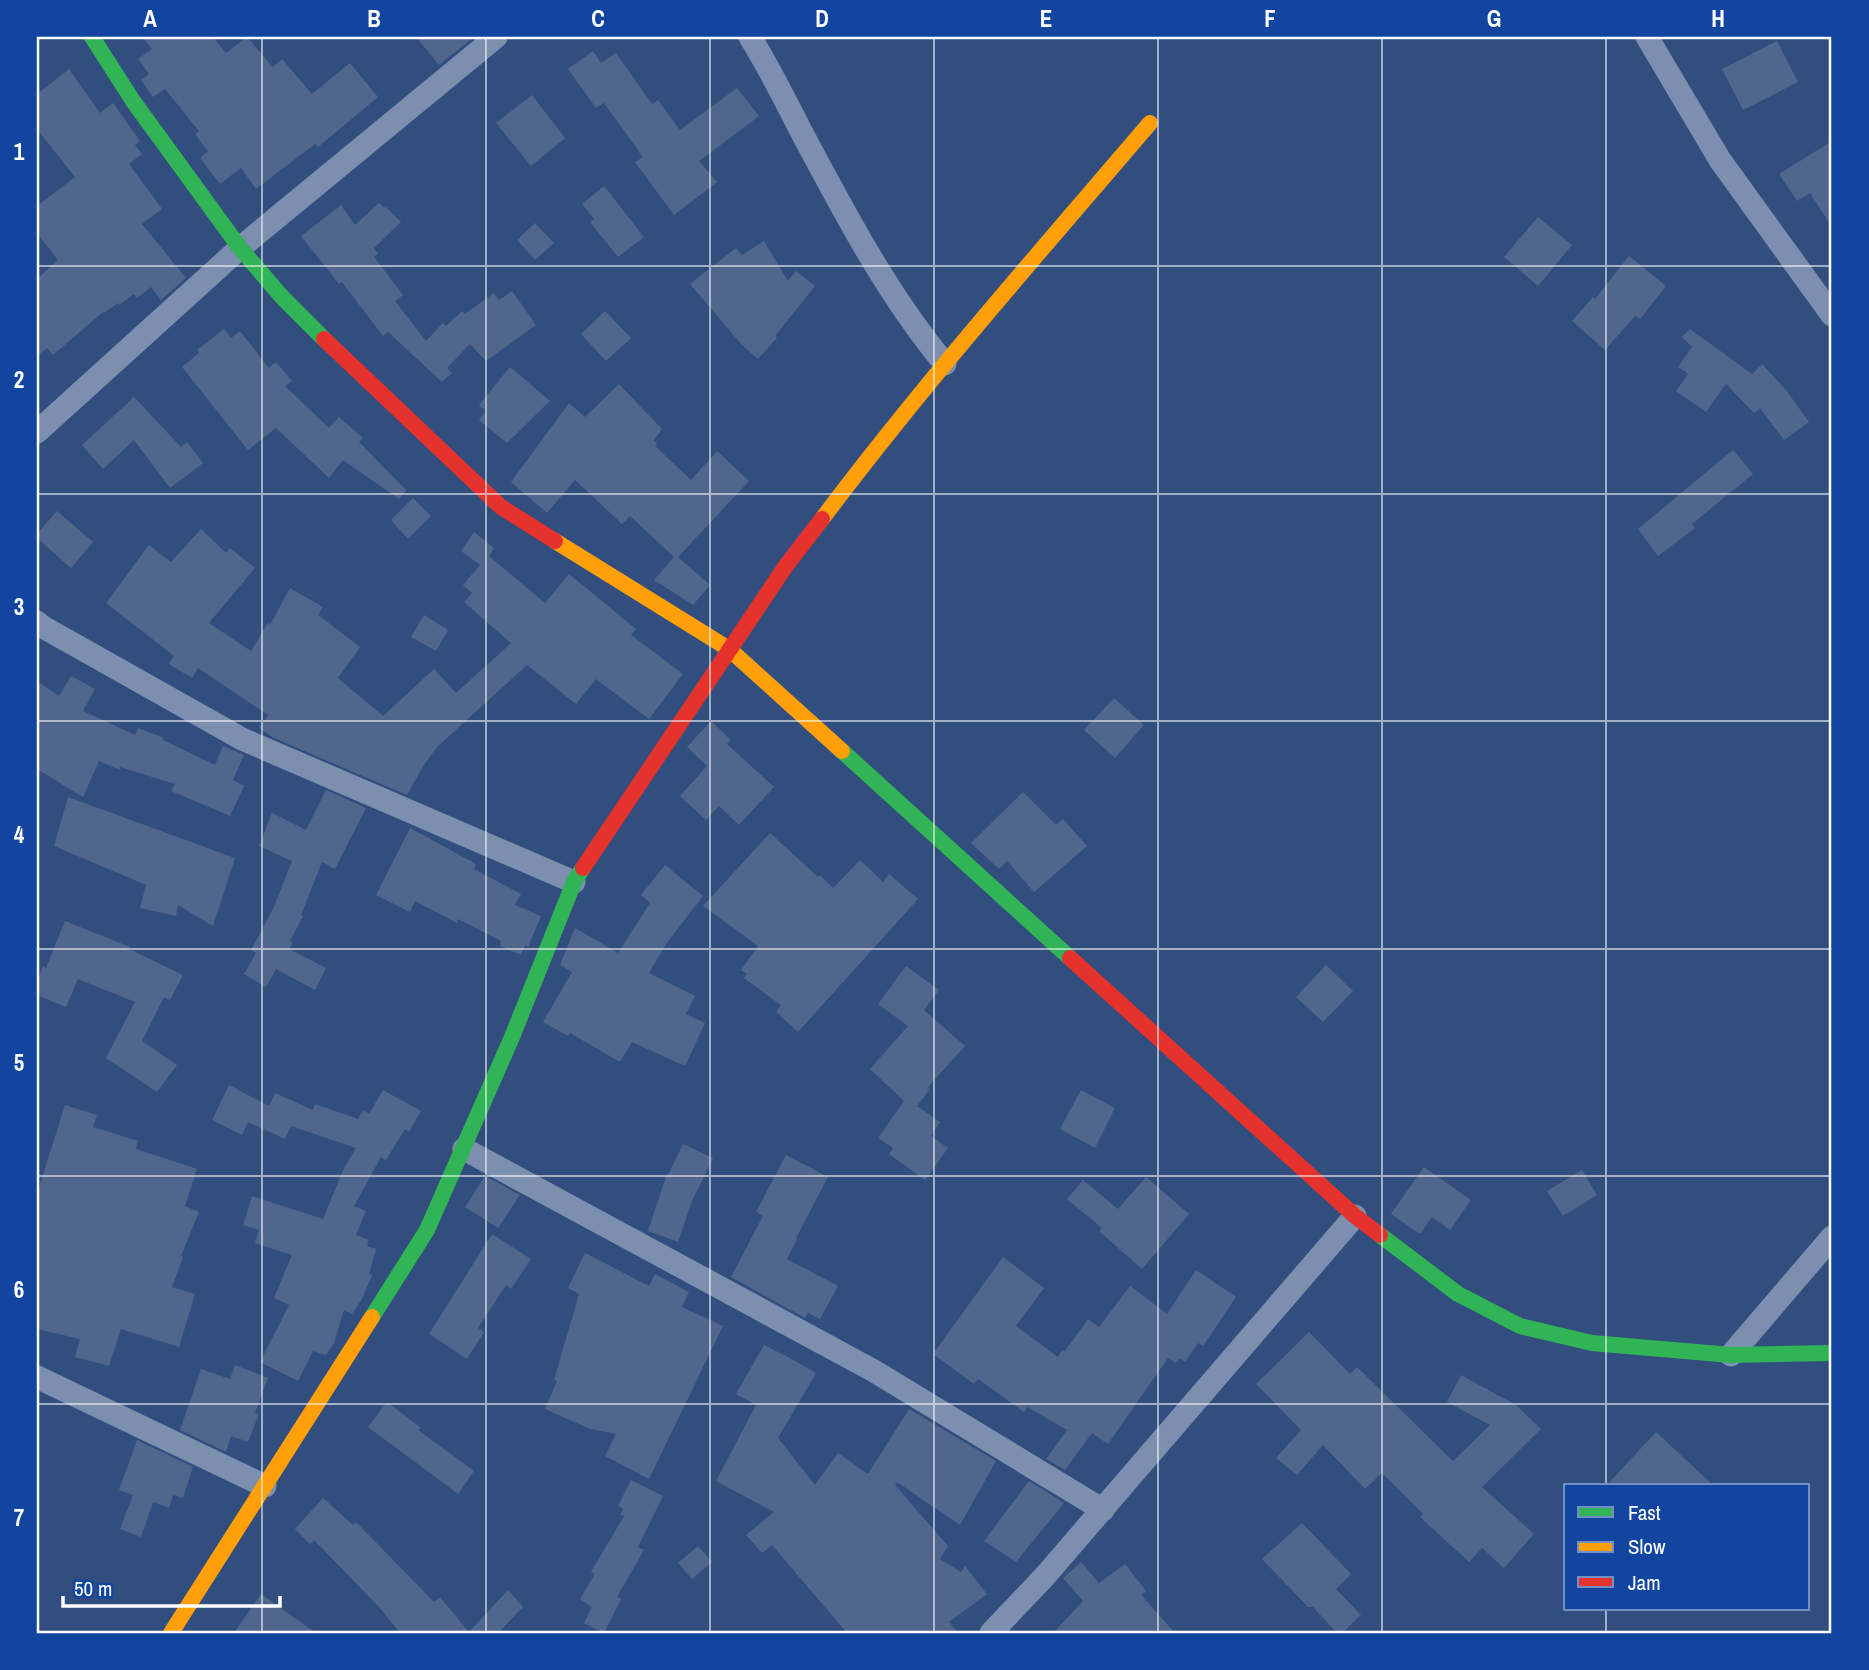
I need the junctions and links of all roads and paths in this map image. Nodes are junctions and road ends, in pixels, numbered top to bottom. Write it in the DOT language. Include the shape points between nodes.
graph roads {
  1 [pos="92,37"];
  2 [pos="496,37"];
  3 [pos="750,37"];
  4 [pos="1647,37"];
  5 [pos="1150,123"];
  6 [pos="240,248"];
  7 [pos="1832,316"];
  8 [pos="945,364"];
  9 [pos="37,432"];
  10 [pos="37,622"];
  11 [pos="729,649"];
  12 [pos="574,882"];
  13 [pos="464,1149"];
  14 [pos="1355,1216"];
  15 [pos="1832,1237"];
  16 [pos="1832,1353"];
  17 [pos="1731,1355"];
  18 [pos="37,1377"];
  19 [pos="265,1486"];
  20 [pos="1103,1510"];
  21 [pos="170,1633"];
  22 [pos="991,1633"];
  1 -- 6 [label="main road"];
  2 -- 6 [label="street"];
  3 -- 8 [label="street" via="842,208 899,302"];
  4 -- 7 [label="street" via="1720,160"];
  5 -- 8 [label="main road"];
  6 -- 9 [label="street"];
  6 -- 11 [label="main road" via="340,356 501,507"];
  8 -- 11 [label="main road" via="785,567"];
  10 -- 12 [label="street" via="242,739"];
  11 -- 12 [label="main road"];
  11 -- 14 [label="main road"];
  12 -- 13 [label="main road"];
  13 -- 19 [label="main road" via="427,1230"];
  13 -- 20 [label="street" via="874,1371"];
  14 -- 17 [label="main road" via="1458,1294 1520,1326 1591,1343"];
  14 -- 20 [label="street"];
  15 -- 17 [label="street"];
  16 -- 17 [label="main road"];
  18 -- 19 [label="street"];
  19 -- 21 [label="main road"];
  20 -- 22 [label="street"];
}
